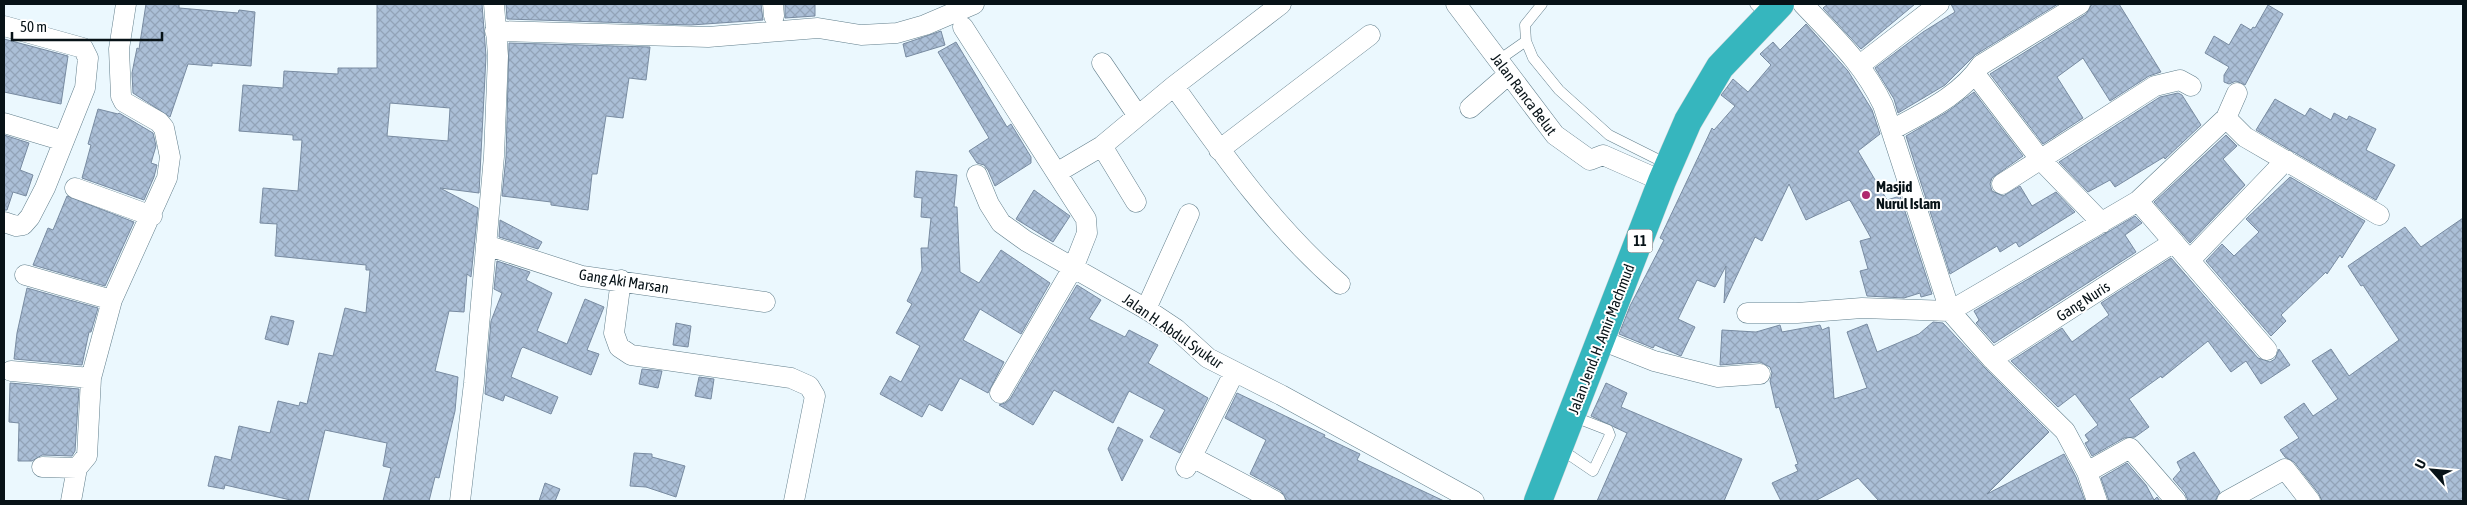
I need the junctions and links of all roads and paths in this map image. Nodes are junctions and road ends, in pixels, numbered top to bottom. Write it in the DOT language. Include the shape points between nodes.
graph roads {
  1 [pos="126,4"];
  2 [pos="494,4"];
  3 [pos="974,4"];
  4 [pos="1281,4"];
  5 [pos="1456,4"];
  6 [pos="1542,4"];
  7 [pos="1804,4"];
  8 [pos="1939,4"];
  9 [pos="2080,4"];
  10 [pos="1767,8"];
  11 [pos="956,15"];
  12 [pos="4,26"];
  13 [pos="495,31"];
  14 [pos="1370,35"];
  15 [pos="1526,41"];
  16 [pos="1506,54"];
  17 [pos="1102,63"];
  18 [pos="1860,65"];
  19 [pos="1509,74"];
  20 [pos="1975,74"];
  21 [pos="1174,86"];
  22 [pos="2191,86"];
  23 [pos="2237,93"];
  24 [pos="1470,108"];
  25 [pos="1138,116"];
  26 [pos="2226,118"];
  27 [pos="4,124"];
  28 [pos="1892,130"];
  29 [pos="64,141"];
  30 [pos="1102,146"];
  31 [pos="1220,150"];
  32 [pos="2040,159"];
  33 [pos="2286,160"];
  34 [pos="1058,172"];
  35 [pos="1666,173"];
  36 [pos="976,175"];
  37 [pos="2002,184"];
  38 [pos="76,188"];
  39 [pos="2138,201"];
  40 [pos="1136,202"];
  41 [pos="1189,214"];
  42 [pos="2380,215"];
  43 [pos="152,216"];
  44 [pos="13,224"];
  45 [pos="2102,224"];
  46 [pos="2174,242"];
  47 [pos="486,245"];
  48 [pos="2190,260"];
  49 [pos="1074,266"];
  50 [pos="25,275"];
  51 [pos="621,280"];
  52 [pos="1340,284"];
  53 [pos="112,300"];
  54 [pos="765,302"];
  55 [pos="1947,302"];
  56 [pos="1146,309"];
  57 [pos="1748,314"];
  58 [pos="1601,340"];
  59 [pos="2267,350"];
  60 [pos="1992,359"];
  61 [pos="11,371"];
  62 [pos="1234,372"];
  63 [pos="1760,374"];
  64 [pos="91,378"];
  65 [pos="1000,393"];
  66 [pos="1571,416"];
  67 [pos="1557,451"];
  68 [pos="42,467"];
  69 [pos="77,468"];
  70 [pos="2087,472"];
  71 [pos="71,501"];
  72 [pos="460,501"];
  73 [pos="794,501"];
  74 [pos="1276,501"];
  75 [pos="1474,501"];
  76 [pos="1538,501"];
  77 [pos="2097,501"];
  78 [pos="2176,501"];
  79 [pos="2227,501"];
  80 [pos="2310,501"];
  1 -- 43 [label="street" via="119,49 121,96 124,102 164,128 170,157 167,178"];
  2 -- 13 [label="street"];
  3 -- 11 [label="street"];
  4 -- 21 [label="street"];
  5 -- 19 [label="street, Jalan Ranca Belut"];
  6 -- 15 [label="lane" via="1525,25"];
  7 -- 18 [label="street"];
  8 -- 18 [label="street"];
  9 -- 20 [label="street" via="1981,65"];
  10 -- 35 [label="highway, Jalan Jend. H. Amir Machmud / 11" via="1720,67 1688,121"];
  11 -- 13 [label="street" via="897,34 861,35 818,28 708,37"];
  11 -- 34 [label="street"];
  12 -- 29 [label="street" via="83,48 88,58 85,88"];
  13 -- 47 [label="street" via="497,93"];
  14 -- 31 [label="street"];
  15 -- 16 [label="lane"];
  15 -- 35 [label="lane" via="1533,58 1559,90 1609,135"];
  17 -- 25 [label="street"];
  18 -- 28 [label="street" via="1870,79"];
  19 -- 24 [label="street"];
  19 -- 35 [label="street, Jalan Ranca Belut" via="1564,144 1590,160 1603,155"];
  20 -- 28 [label="street" via="1934,107"];
  20 -- 32 [label="street"];
  21 -- 25 [label="street"];
  21 -- 31 [label="street"];
  22 -- 32 [label="street" via="2180,80 2155,86"];
  23 -- 26 [label="street"];
  25 -- 30 [label="street"];
  26 -- 33 [label="street" via="2246,138"];
  26 -- 39 [label="street"];
  27 -- 29 [label="street"];
  28 -- 55 [label="street"];
  29 -- 44 [label="street" via="30,217"];
  30 -- 34 [label="street"];
  30 -- 40 [label="street"];
  31 -- 52 [label="street" via="1280,225 1311,259"];
  32 -- 37 [label="street"];
  32 -- 45 [label="street"];
  33 -- 42 [label="street"];
  33 -- 48 [label="street"];
  34 -- 49 [label="street" via="1086,219 1087,233"];
  35 -- 58 [label="highway, Jalan Jend. H. Amir Machmud / 11"];
  36 -- 49 [label="street, Jalan H. Abdul Syukur" via="1001,223 1026,241"];
  38 -- 43 [label="street"];
  39 -- 45 [label="street"];
  39 -- 46 [label="street"];
  41 -- 56 [label="street"];
  43 -- 53 [label="street"];
  45 -- 55 [label="street"];
  46 -- 48 [label="street"];
  46 -- 60 [label="street, Gang Nuris"];
  47 -- 51 [label="street, Gang Aki Marsan" via="582,276"];
  47 -- 72 [label="street"];
  48 -- 59 [label="street"];
  49 -- 56 [label="street, Jalan H. Abdul Syukur"];
  49 -- 65 [label="street"];
  50 -- 53 [label="street"];
  51 -- 54 [label="street, Gang Aki Marsan"];
  51 -- 73 [label="street" via="614,333 619,347 631,355 791,378 809,386 815,396"];
  53 -- 64 [label="street"];
  55 -- 57 [label="street"];
  55 -- 60 [label="street"];
  56 -- 62 [label="street, Jalan H. Abdul Syukur" via="1176,329 1208,358"];
  58 -- 63 [label="street" via="1654,361 1718,377"];
  58 -- 66 [label="highway, Jalan Jend. H. Amir Machmud / 11"];
  60 -- 70 [label="street" via="2066,431"];
  61 -- 64 [label="street"];
  62 -- 74 [label="street" via="1189,462"];
  62 -- 75 [label="street, Jalan H. Abdul Syukur"];
  64 -- 69 [label="street" via="87,456"];
  66 -- 67 [label="highway, Jalan Jend. H. Amir Machmud / 11"];
  66 -- 67 [label="lane" via="1608,430 1610,435 1593,471"];
  67 -- 76 [label="highway, Jalan Jend. H. Amir Machmud / 11"];
  68 -- 69 [label="street"];
  69 -- 71 [label="street"];
  70 -- 77 [label="street"];
  70 -- 78 [label="street" via="2130,448"];
  79 -- 80 [label="street" via="2285,469"];
}
